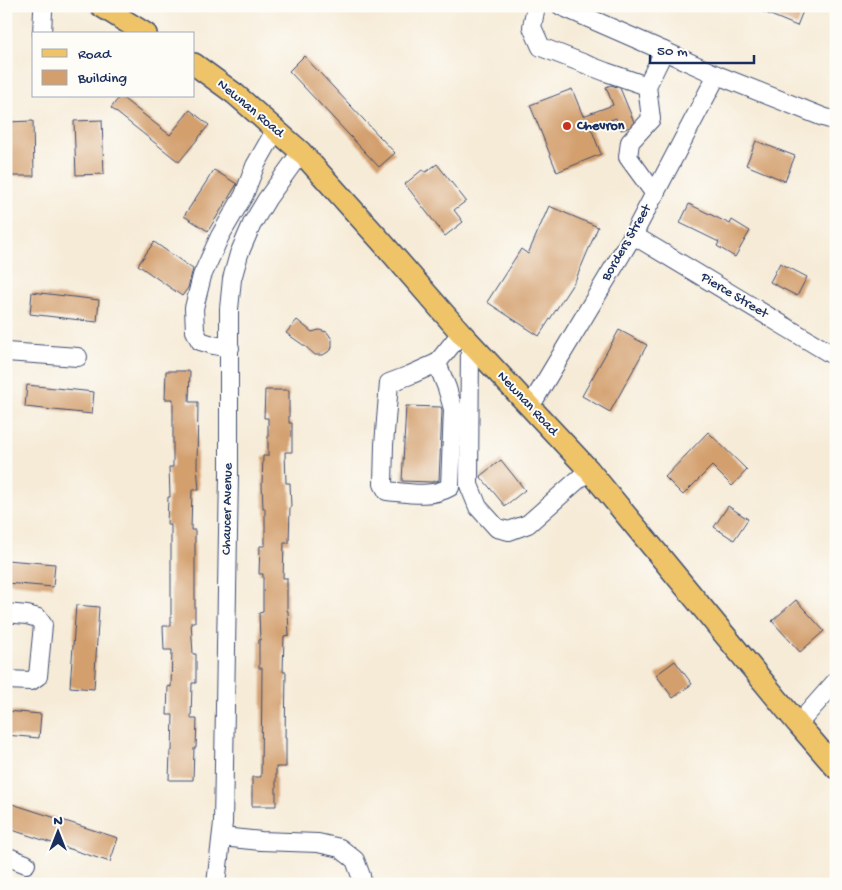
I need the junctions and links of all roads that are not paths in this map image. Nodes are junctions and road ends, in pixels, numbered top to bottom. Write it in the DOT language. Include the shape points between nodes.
graph roads {
  1 [pos="44,6"];
  2 [pos="102,6"];
  3 [pos="536,6"];
  4 [pos="561,6"];
  5 [pos="42,32"];
  6 [pos="143,32"];
  7 [pos="664,51"];
  8 [pos="195,67"];
  9 [pos="717,76"];
  10 [pos="647,86"];
  11 [pos="836,121"];
  12 [pos="276,129"];
  13 [pos="301,152"];
  14 [pos="655,194"];
  15 [pos="633,235"];
  16 [pos="466,338"];
  17 [pos="230,348"];
  18 [pos="6,352"];
  19 [pos="78,357"];
  20 [pos="836,358"];
  21 [pos="437,364"];
  22 [pos="530,407"];
  23 [pos="589,470"];
  24 [pos="6,613"];
  25 [pos="6,680"];
  26 [pos="836,681"];
  27 [pos="798,724"];
  28 [pos="836,768"];
  29 [pos="222,837"];
  30 [pos="6,856"];
  31 [pos="26,864"];
  32 [pos="216,884"];
  33 [pos="362,884"];
  1 -- 5 [label="street"];
  2 -- 6 [label="main road"];
  3 -- 10 [label="street" via="532,27 541,47"];
  4 -- 7 [label="street"];
  7 -- 9 [label="street"];
  7 -- 10 [label="street"];
  8 -- 12 [label="main road, Newnan Road"];
  9 -- 11 [label="street"];
  9 -- 14 [label="street, Borders Street"];
  10 -- 14 [label="street" via="651,119 630,142 628,156"];
  12 -- 13 [label="main road, Newnan Road"];
  12 -- 17 [label="street" via="220,236 202,276 194,308 195,331 200,341"];
  13 -- 16 [label="main road, Newnan Road"];
  13 -- 17 [label="street, Chaucer Avenue" via="266,199 239,254 229,308"];
  14 -- 15 [label="street, Borders Street"];
  15 -- 20 [label="street, Pierce Street"];
  15 -- 22 [label="street, Borders Street"];
  16 -- 21 [label="street"];
  16 -- 22 [label="main road, Newnan Road"];
  16 -- 23 [label="street" via="469,485 478,507 498,528 509,531 528,524"];
  17 -- 29 [label="street, Chaucer Avenue"];
  18 -- 19 [label="street"];
  21 -- 21 [label="street" via="389,383 383,484 387,490 415,494 441,492 450,487 453,409"];
  22 -- 23 [label="main road, Newnan Road"];
  23 -- 27 [label="main road, Newnan Road"];
  24 -- 25 [label="street" via="38,618 43,625 38,676 31,680"];
  26 -- 27 [label="street"];
  27 -- 28 [label="main road, Newnan Road"];
  29 -- 32 [label="street, Chaucer Avenue"];
  29 -- 33 [label="street" via="318,843 340,848 354,860"];
  30 -- 31 [label="street"];
}
